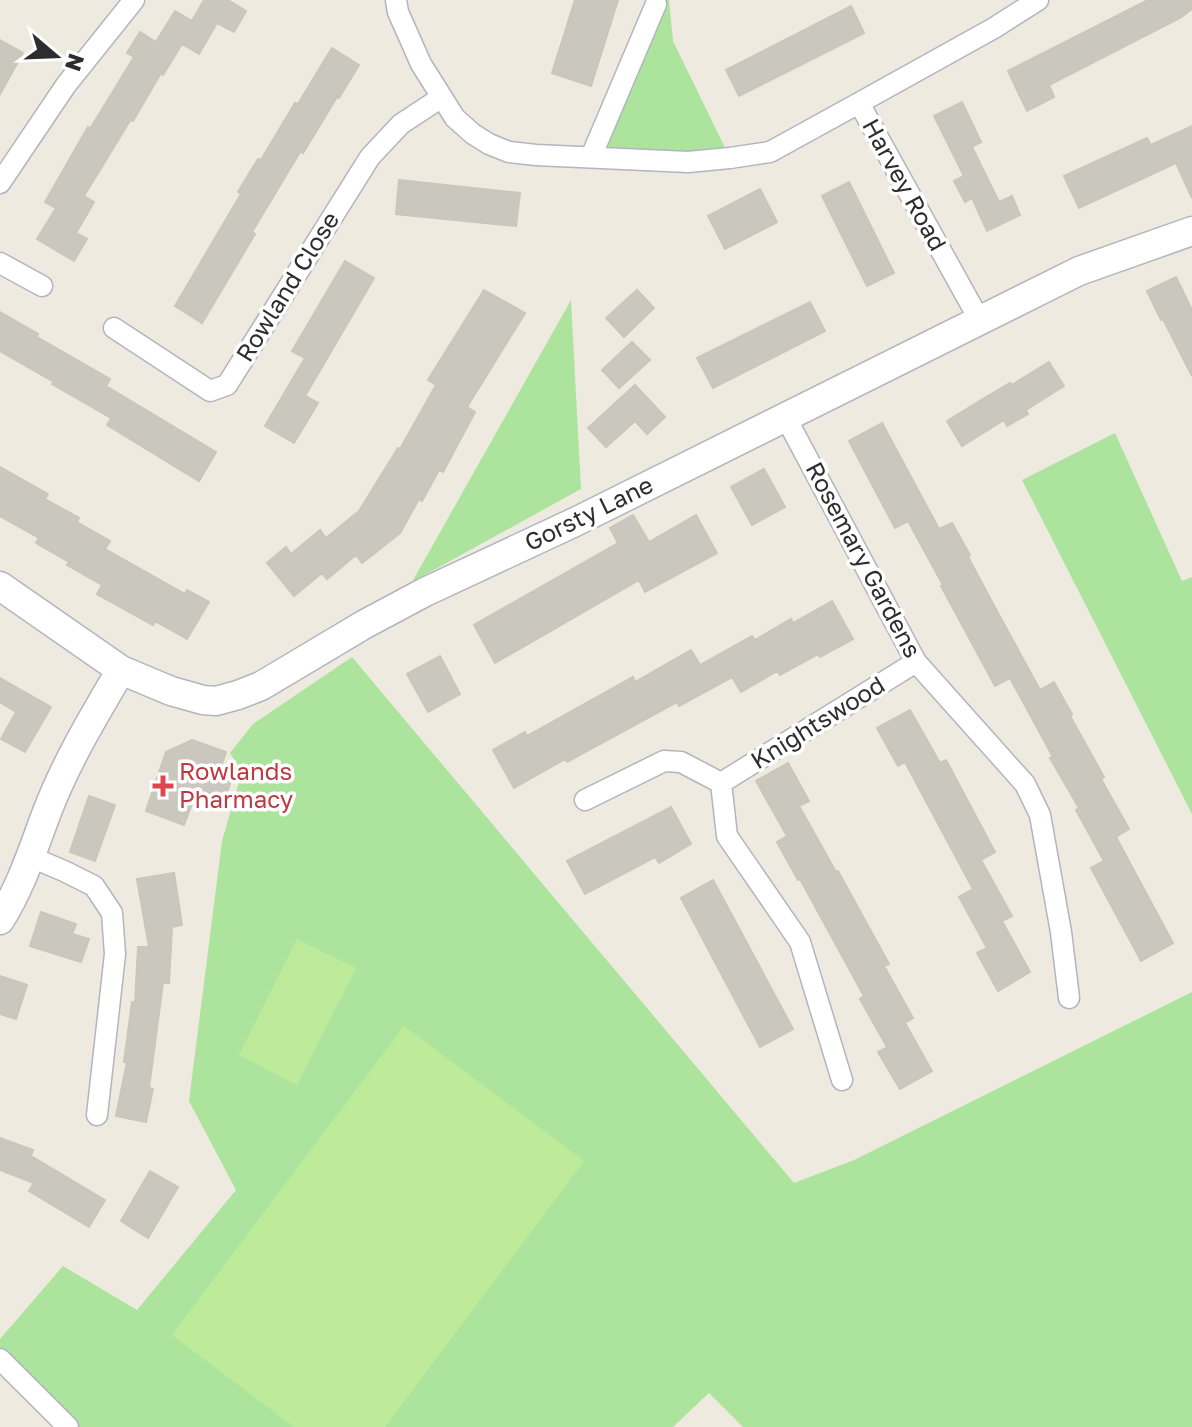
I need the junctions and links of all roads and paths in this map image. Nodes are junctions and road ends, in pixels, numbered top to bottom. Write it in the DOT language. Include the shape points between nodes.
graph roads {
  1 [pos="134,0"];
  2 [pos="396,0"];
  3 [pos="1038,0"];
  4 [pos="656,4"];
  5 [pos="442,97"];
  6 [pos="859,103"];
  7 [pos="591,157"];
  8 [pos="0,183"];
  9 [pos="1192,231"];
  10 [pos="0,263"];
  11 [pos="42,286"];
  12 [pos="980,321"];
  13 [pos="114,328"];
  14 [pos="786,418"];
  15 [pos="0,586"];
  16 [pos="916,662"];
  17 [pos="121,670"];
  18 [pos="721,783"];
  19 [pos="585,800"];
  20 [pos="31,857"];
  21 [pos="0,920"];
  22 [pos="1069,998"];
  23 [pos="842,1080"];
  24 [pos="97,1115"];
  25 [pos="0,1359"];
  26 [pos="68,1427"];
  1 -- 8 [label="street" via="66,85"];
  2 -- 5 [label="street" via="421,64"];
  3 -- 6 [label="street, Harvey Road"];
  4 -- 7 [label="street"];
  5 -- 7 [label="street" via="455,118 499,148"];
  5 -- 13 [label="street, Rowland Close" via="401,124 370,157 227,385 210,391"];
  6 -- 7 [label="street" via="770,152 688,162"];
  6 -- 12 [label="street, Harvey Road"];
  9 -- 12 [label="street, Gorsty Lane" via="1079,271"];
  10 -- 11 [label="street"];
  12 -- 14 [label="street, Gorsty Lane"];
  14 -- 16 [label="street, Rosemary Gardens"];
  14 -- 17 [label="street, Gorsty Lane" via="425,592 238,695 203,700"];
  15 -- 17 [label="street, Gorsty Lane"];
  16 -- 18 [label="street, Knightswood"];
  16 -- 22 [label="street, Rosemary Gardens" via="1025,784 1040,815"];
  17 -- 20 [label="street" via="78,743"];
  18 -- 19 [label="street" via="681,762 664,761"];
  18 -- 23 [label="street" via="727,836 800,942"];
  20 -- 21 [label="street"];
  20 -- 24 [label="street" via="94,886 112,913 115,954"];
  25 -- 26 [label="street"];
}
